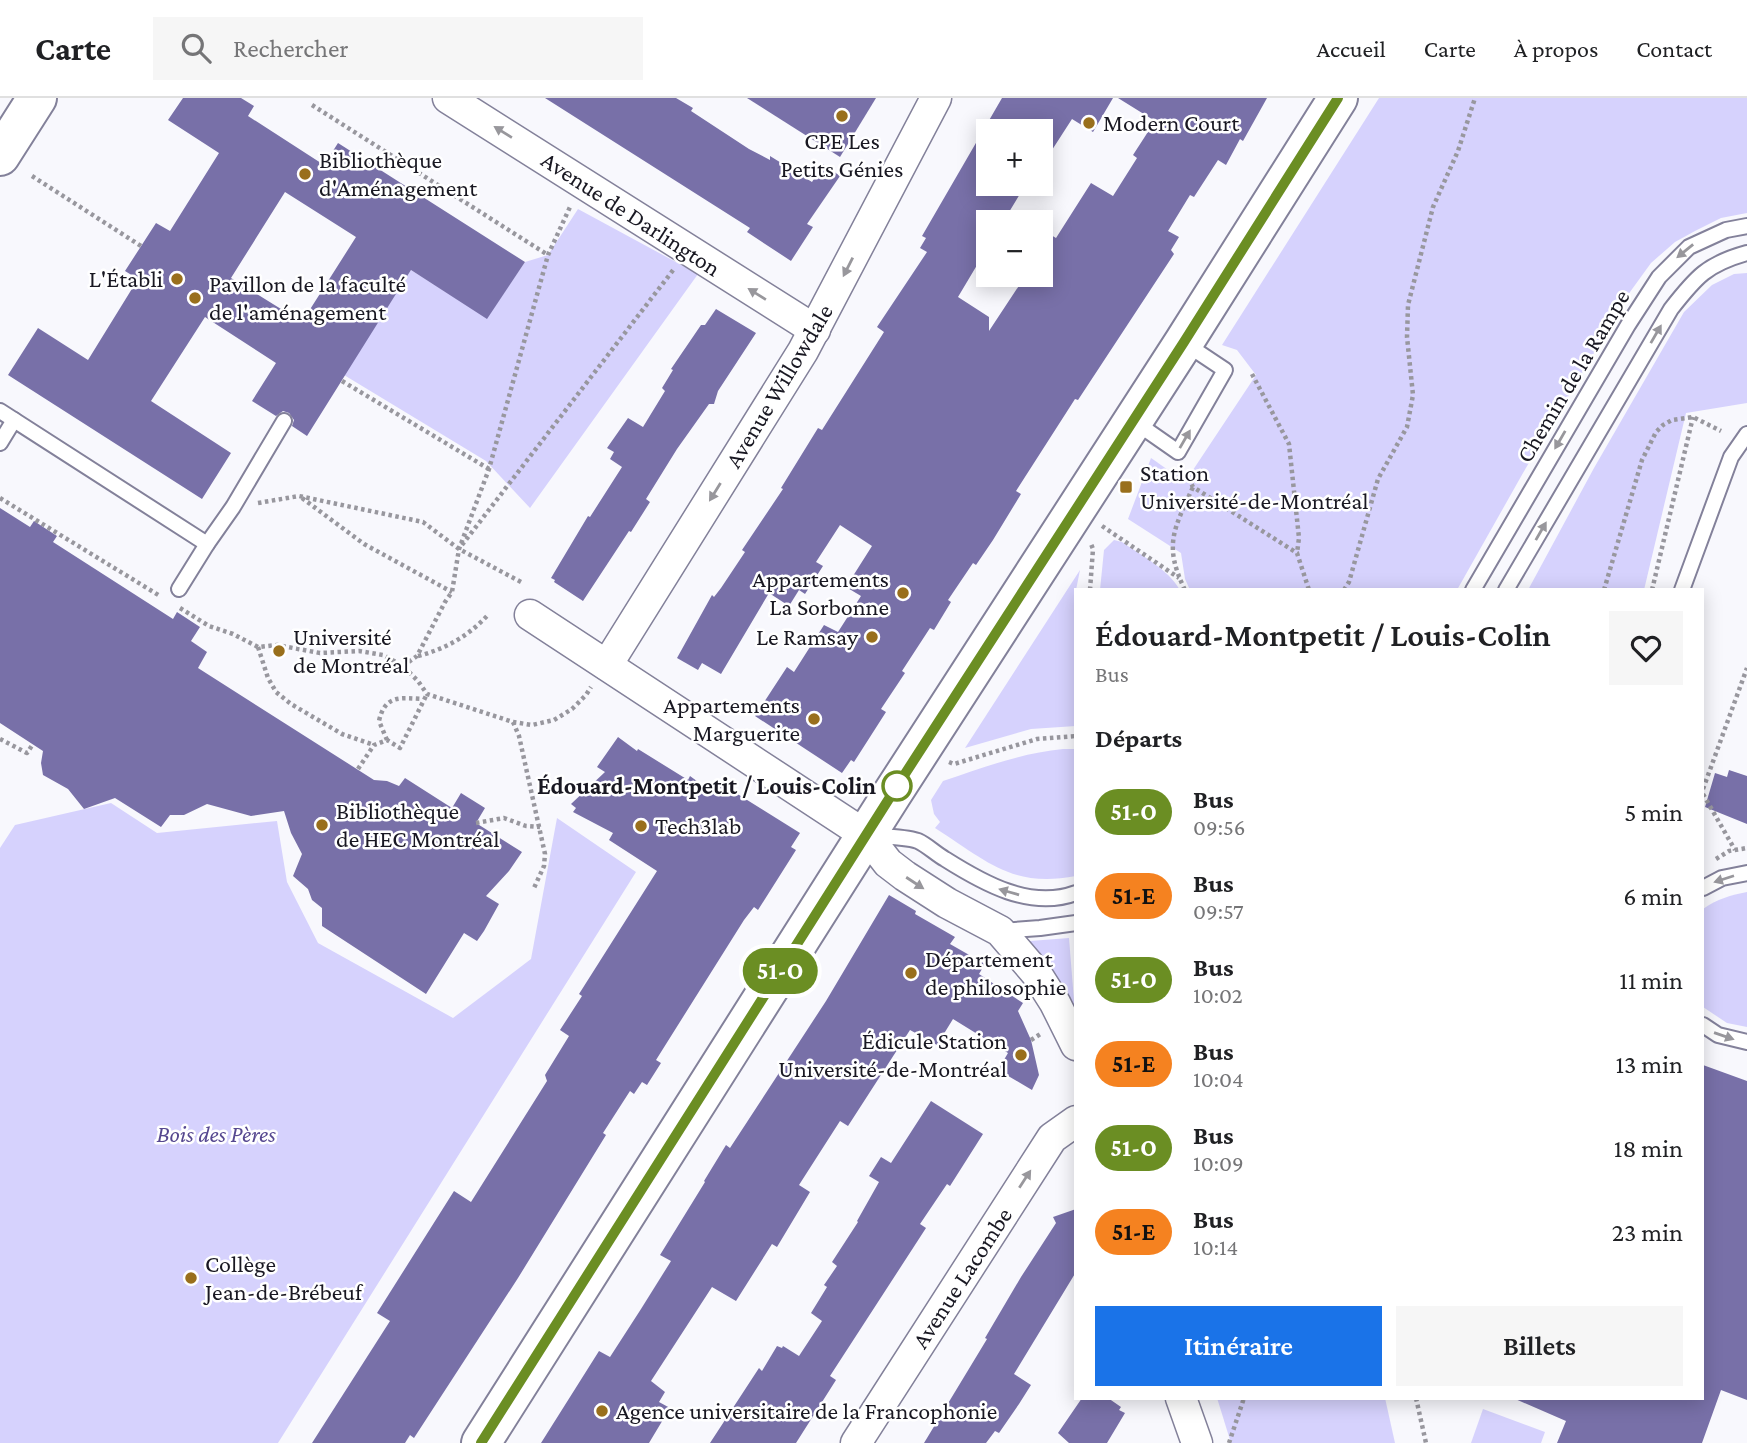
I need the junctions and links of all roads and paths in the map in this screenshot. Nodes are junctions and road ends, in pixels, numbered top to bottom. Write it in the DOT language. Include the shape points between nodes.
graph roads {
  1 [pos="37,98"];
  2 [pos="448,98"];
  3 [pos="936,98"];
  4 [pos="1338,98"];
  5 [pos="1475,98"];
  6 [pos="312,105"];
  7 [pos="0,156"];
  8 [pos="32,176"];
  9 [pos="574,200"];
  10 [pos="1747,226"];
  11 [pos="141,246"];
  12 [pos="1747,253"];
  13 [pos="548,255"];
  14 [pos="677,266"];
  15 [pos="815,330"];
  16 [pos="1184,342"];
  17 [pos="1252,374"];
  18 [pos="342,381"];
  19 [pos="0,411"];
  20 [pos="1693,417"];
  21 [pos="14,420"];
  22 [pos="284,421"];
  23 [pos="1134,421"];
  24 [pos="1721,431"];
  25 [pos="1747,434"];
  26 [pos="0,443"];
  27 [pos="489,469"];
  28 [pos="1185,472"];
  29 [pos="1193,487"];
  30 [pos="299,496"];
  31 [pos="0,498"];
  32 [pos="233,507"];
  33 [pos="1102,526"];
  34 [pos="207,544"];
  35 [pos="1091,544"];
  36 [pos="459,549"];
  37 [pos="1297,553"];
  38 [pos="1180,578"];
  39 [pos="521,582"];
  40 [pos="1090,588"];
  41 [pos="1184,588"];
  42 [pos="1308,588"];
  43 [pos="1344,588"];
  44 [pos="1474,588"];
  45 [pos="1507,588"];
  46 [pos="1605,588"];
  47 [pos="1652,588"];
  48 [pos="1683,588"];
  49 [pos="179,589"];
  50 [pos="452,593"];
  51 [pos="164,598"];
  52 [pos="176,605"];
  53 [pos="530,615"];
  54 [pos="487,616"];
  55 [pos="258,647"];
  56 [pos="417,656"];
  57 [pos="403,666"];
  58 [pos="1747,668"];
  59 [pos="599,675"];
  60 [pos="425,696"];
  61 [pos="513,722"];
  62 [pos="1074,736"];
  63 [pos="0,739"];
  64 [pos="387,740"];
  65 [pos="33,744"];
  66 [pos="374,746"];
  67 [pos="948,762"];
  68 [pos="358,769"];
  69 [pos="1704,786"];
  70 [pos="1704,796"];
  71 [pos="476,822"];
  72 [pos="540,827"];
  73 [pos="866,836"];
  74 [pos="1747,848"];
  75 [pos="1735,850"];
  76 [pos="1712,861"];
  77 [pos="1747,873"];
  78 [pos="1704,887"];
  79 [pos="534,888"];
  80 [pos="1072,894"];
  81 [pos="1074,926"];
  82 [pos="1000,931"];
  83 [pos="1704,1027"];
  84 [pos="1074,1041"];
  85 [pos="1747,1042"];
  86 [pos="1074,1122"];
  87 [pos="1182,1400"];
  88 [pos="1243,1400"];
  89 [pos="1416,1400"];
  90 [pos="481,1443"];
  91 [pos="856,1443"];
  92 [pos="1198,1443"];
  93 [pos="1229,1443"];
  94 [pos="1426,1443"];
  1 -- 7 [label="street"];
  15 -- 2 [label="street, Avenue de Darlington, one-way"];
  3 -- 15 [label="street, Avenue Willowdale, one-way"];
  4 -- 16 [label="street"];
  5 -- 43 [label="path" via="1433,207 1408,305 1413,395 1407,427 1378,479"];
  6 -- 13 [label="path"];
  8 -- 11 [label="path"];
  9 -- 13 [label="path"];
  10 -- 44 [label="lane, Chemin de la Rampe, one-way" via="1689,247 1660,277"];
  45 -- 12 [label="lane, Chemin de la Rampe, one-way" via="1671,309 1708,267"];
  13 -- 27 [label="path"];
  14 -- 36 [label="path"];
  15 -- 59 [label="street, Avenue Willowdale, one-way"];
  16 -- 23 [label="street"];
  23 -- 16 [label="lane, one-way" via="1178,452 1225,370"];
  17 -- 37 [label="path" via="1289,444"];
  18 -- 27 [label="path"];
  19 -- 21 [label="lane"];
  20 -- 24 [label="path"];
  20 -- 46 [label="path" via="1663,425 1645,451"];
  20 -- 47 [label="path"];
  21 -- 26 [label="lane"];
  21 -- 34 [label="lane"];
  22 -- 32 [label="lane"];
  23 -- 73 [label="street"];
  25 -- 48 [label="lane" via="1731,457"];
  27 -- 36 [label="path"];
  28 -- 29 [label="path"];
  29 -- 37 [label="path"];
  29 -- 38 [label="path" via="1171,545"];
  30 -- 32 [label="path"];
  30 -- 36 [label="path" via="423,523"];
  30 -- 50 [label="path" via="364,544"];
  31 -- 51 [label="path"];
  32 -- 34 [label="lane"];
  33 -- 38 [label="path"];
  34 -- 49 [label="lane"];
  35 -- 40 [label="path"];
  36 -- 39 [label="path"];
  36 -- 50 [label="path"];
  37 -- 42 [label="path"];
  38 -- 41 [label="path"];
  50 -- 56 [label="path"];
  52 -- 55 [label="path" via="209,626"];
  53 -- 59 [label="street"];
  54 -- 56 [label="path" via="472,632 440,650"];
  55 -- 57 [label="path" via="277,645 320,653 359,651"];
  55 -- 66 [label="path" via="276,692 342,734"];
  56 -- 57 [label="path"];
  57 -- 60 [label="path"];
  58 -- 69 [label="path"];
  59 -- 61 [label="path" via="572,709 554,720 532,725"];
  59 -- 73 [label="street"];
  60 -- 61 [label="path"];
  60 -- 64 [label="path" via="400,748"];
  60 -- 64 [label="path" via="397,699 384,706 379,721"];
  61 -- 72 [label="path"];
  62 -- 67 [label="path" via="1037,739"];
  63 -- 65 [label="path" via="27,752"];
  64 -- 66 [label="path"];
  66 -- 68 [label="path"];
  70 -- 75 [label="path"];
  71 -- 72 [label="path" via="504,818"];
  72 -- 79 [label="path" via="544,866"];
  80 -- 73 [label="lane, one-way" via="1037,898 1006,891 987,885 919,841"];
  73 -- 82 [label="street, one-way" via="905,876"];
  73 -- 90 [label="street"];
  74 -- 75 [label="path"];
  75 -- 76 [label="path"];
  77 -- 78 [label="lane, one-way"];
  81 -- 82 [label="lane"];
  82 -- 84 [label="street" via="1036,972"];
  83 -- 85 [label="lane, one-way"];
  91 -- 86 [label="street, Avenue Lacombe, one-way" via="1052,1138"];
  87 -- 92 [label="street"];
  88 -- 93 [label="path"];
  89 -- 94 [label="path"];
}
